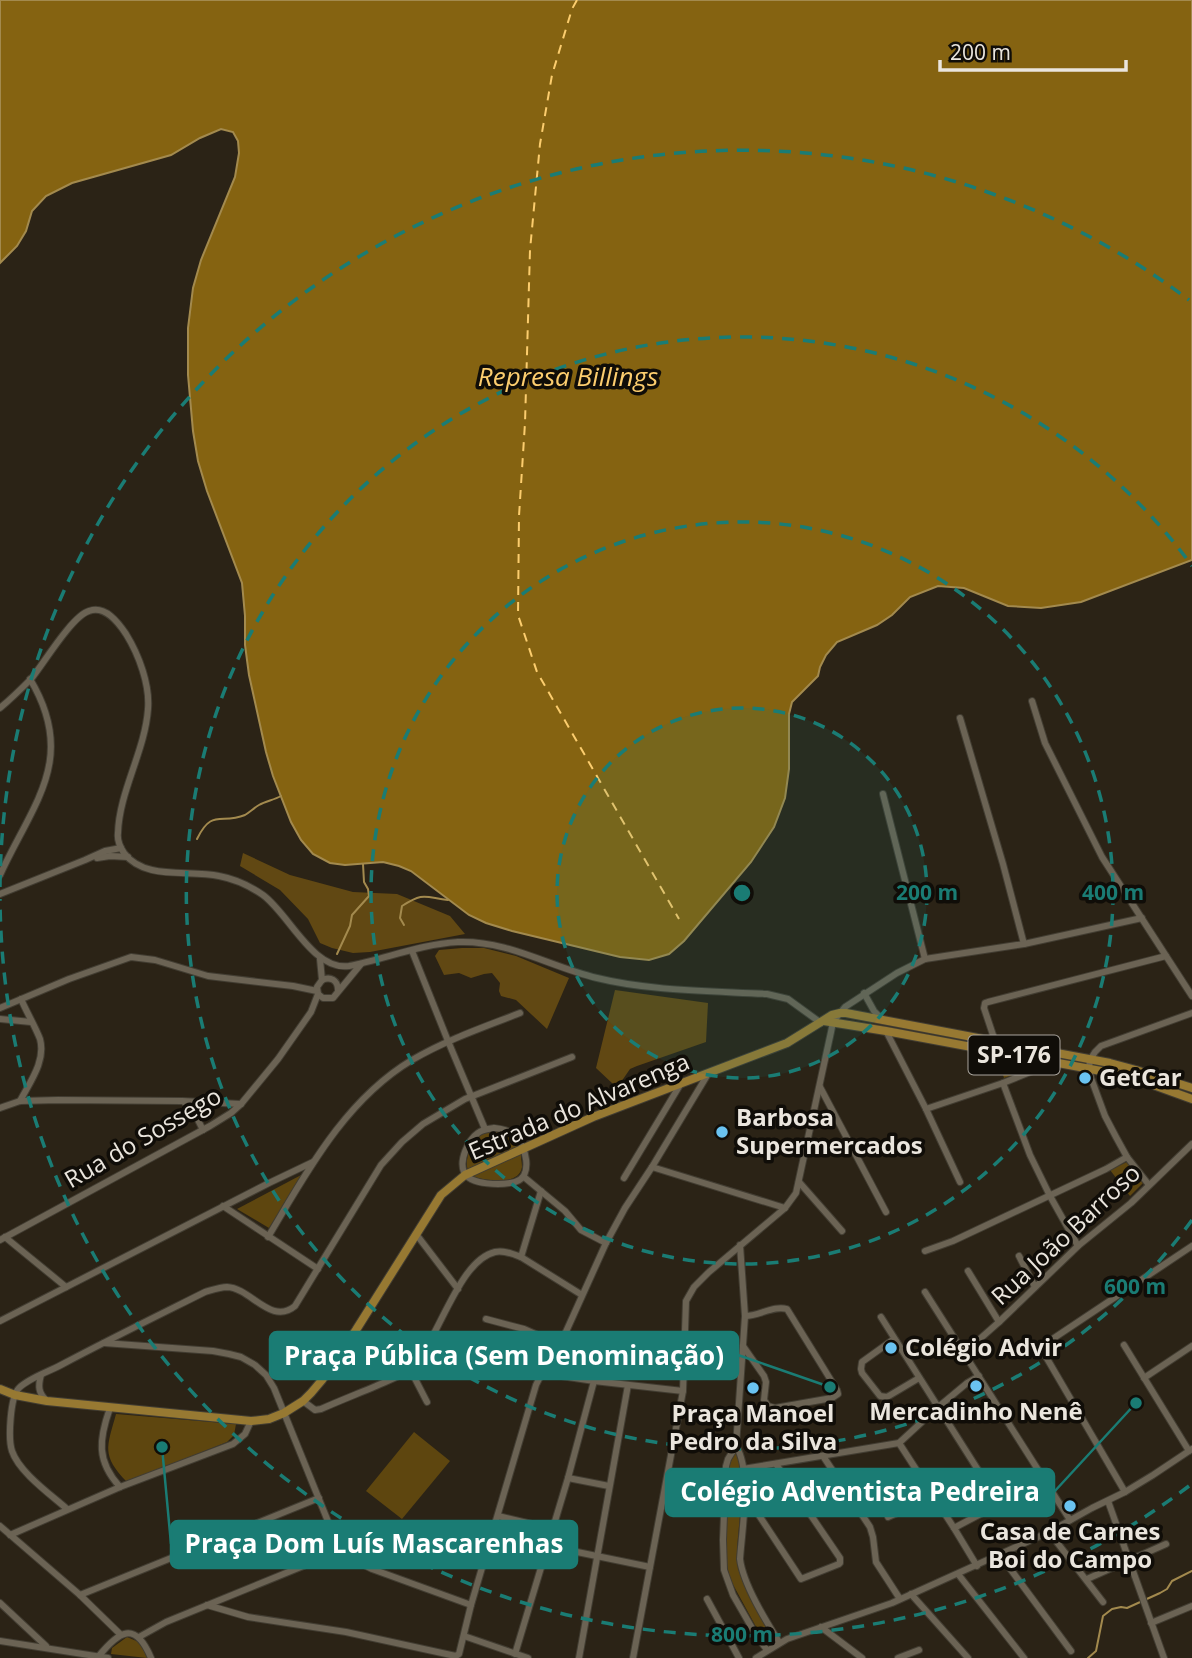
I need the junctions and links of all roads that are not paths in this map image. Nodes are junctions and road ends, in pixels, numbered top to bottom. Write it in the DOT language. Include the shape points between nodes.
graph roads {
  1 [pos="30,679"];
  2 [pos="1032,701"];
  3 [pos="0,708"];
  4 [pos="960,718"];
  5 [pos="883,794"];
  6 [pos="117,834"];
  7 [pos="121,848"];
  8 [pos="105,851"];
  9 [pos="129,858"];
  10 [pos="85,860"];
  11 [pos="0,875"];
  12 [pos="0,894"];
  13 [pos="1142,918"];
  14 [pos="1024,944"];
  15 [pos="412,951"];
  16 [pos="1166,956"];
  17 [pos="320,959"];
  18 [pos="925,959"];
  19 [pos="361,964"];
  20 [pos="319,987"];
  21 [pos="338,990"];
  22 [pos="864,993"];
  23 [pos="1192,996"];
  24 [pos="21,999"];
  25 [pos="327,999"];
  26 [pos="0,1008"];
  27 [pos="311,1012"];
  28 [pos="520,1013"];
  29 [pos="840,1013"];
  30 [pos="1192,1013"];
  31 [pos="0,1019"];
  32 [pos="883,1020"];
  33 [pos="31,1022"];
  34 [pos="826,1022"];
  35 [pos="886,1031"];
  36 [pos="448,1041"];
  37 [pos="995,1041"];
  38 [pos="572,1057"];
  39 [pos="1055,1062"];
  40 [pos="1090,1064"];
  41 [pos="708,1074"];
  42 [pos="1003,1083"];
  43 [pos="680,1084"];
  44 [pos="820,1086"];
  45 [pos="1192,1088"];
  46 [pos="470,1097"];
  47 [pos="1192,1098"];
  48 [pos="20,1101"];
  49 [pos="182,1101"];
  50 [pos="241,1104"];
  51 [pos="0,1108"];
  52 [pos="926,1110"];
  53 [pos="485,1129"];
  54 [pos="203,1130"];
  55 [pos="1192,1144"];
  56 [pos="524,1148"];
  57 [pos="1127,1157"];
  58 [pos="313,1162"];
  59 [pos="652,1167"];
  60 [pos="465,1175"];
  61 [pos="524,1177"];
  62 [pos="624,1178"];
  63 [pos="799,1182"];
  64 [pos="960,1182"];
  65 [pos="1149,1185"];
  66 [pos="541,1191"];
  67 [pos="1050,1196"];
  68 [pos="223,1206"];
  69 [pos="785,1208"];
  70 [pos="886,1212"];
  71 [pos="842,1231"];
  72 [pos="416,1234"];
  73 [pos="268,1237"];
  74 [pos="3,1239"];
  75 [pos="606,1243"];
  76 [pos="740,1245"];
  77 [pos="1078,1246"];
  78 [pos="1192,1246"];
  79 [pos="925,1251"];
  80 [pos="1019,1256"];
  81 [pos="521,1258"];
  82 [pos="318,1269"];
  83 [pos="968,1271"];
  84 [pos="66,1287"];
  85 [pos="1035,1287"];
  86 [pos="458,1289"];
  87 [pos="925,1292"];
  88 [pos="582,1295"];
  89 [pos="745,1316"];
  90 [pos="881,1317"];
  91 [pos="486,1319"];
  92 [pos="0,1321"];
  93 [pos="999,1322"];
  94 [pos="894,1339"];
  95 [pos="103,1343"];
  96 [pos="560,1345"];
  97 [pos="1124,1345"];
  98 [pos="743,1346"];
  99 [pos="1192,1346"];
  100 [pos="965,1352"];
  101 [pos="410,1369"];
  102 [pos="542,1373"];
  103 [pos="41,1375"];
  104 [pos="979,1376"];
  105 [pos="1144,1377"];
  106 [pos="919,1378"];
  107 [pos="594,1381"];
  108 [pos="628,1385"];
  109 [pos="0,1389"];
  110 [pos="682,1391"];
  111 [pos="15,1395"];
  112 [pos="47,1401"];
  113 [pos="303,1401"];
  114 [pos="427,1402"];
  115 [pos="110,1408"];
  116 [pos="937,1408"];
  117 [pos="284,1413"];
  118 [pos="240,1420"];
  119 [pos="251,1421"];
  120 [pos="239,1440"];
  121 [pos="899,1443"];
  122 [pos="736,1446"];
  123 [pos="1190,1450"];
  124 [pos="823,1456"];
  125 [pos="776,1464"];
  126 [pos="743,1469"];
  127 [pos="568,1478"];
  128 [pos="1045,1480"];
  129 [pos="609,1486"];
  130 [pos="120,1487"];
  131 [pos="725,1490"];
  132 [pos="743,1491"];
  133 [pos="1125,1492"];
  134 [pos="933,1497"];
  135 [pos="319,1498"];
  136 [pos="1108,1502"];
  137 [pos="999,1503"];
  138 [pos="67,1509"];
  139 [pos="724,1510"];
  140 [pos="744,1510"];
  141 [pos="498,1516"];
  142 [pos="888,1517"];
  143 [pos="1070,1520"];
  144 [pos="0,1526"];
  145 [pos="954,1528"];
  146 [pos="553,1529"];
  147 [pos="1049,1532"];
  148 [pos="10,1535"];
  149 [pos="1166,1544"];
  150 [pos="548,1546"];
  151 [pos="340,1551"];
  152 [pos="1000,1555"];
  153 [pos="597,1556"];
  154 [pos="1129,1560"];
  155 [pos="977,1566"];
  156 [pos="650,1567"];
  157 [pos="958,1574"];
  158 [pos="1087,1579"];
  159 [pos="911,1594"];
  160 [pos="80,1595"];
  161 [pos="706,1599"];
  162 [pos="900,1600"];
  163 [pos="1103,1602"];
  164 [pos="0,1603"];
  165 [pos="207,1605"];
  166 [pos="471,1605"];
  167 [pos="1192,1606"];
  168 [pos="1151,1623"];
  169 [pos="821,1627"];
  170 [pos="120,1634"];
  171 [pos="464,1636"];
  172 [pos="139,1637"];
  173 [pos="0,1641"];
  174 [pos="779,1642"];
  175 [pos="48,1647"];
  176 [pos="766,1650"];
  177 [pos="919,1650"];
  178 [pos="1071,1651"];
  179 [pos="515,1654"];
  180 [pos="98,1657"];
  181 [pos="108,1658"];
  182 [pos="151,1658"];
  183 [pos="528,1658"];
  184 [pos="579,1658"];
  185 [pos="633,1658"];
  186 [pos="739,1658"];
  187 [pos="755,1658"];
  188 [pos="862,1658"];
  189 [pos="898,1658"];
  190 [pos="968,1658"];
  191 [pos="1024,1658"];
  192 [pos="1164,1658"];
  1 -- 3 [label="street"];
  1 -- 6 [label="street" via="78,617 90,610 108,614 132,645 149,707"];
  1 -- 11 [label="street" via="51,729 50,766"];
  2 -- 13 [label="street" via="1045,743 1102,857"];
  4 -- 14 [label="street"];
  5 -- 18 [label="street"];
  6 -- 7 [label="street"];
  6 -- 8 [label="street"];
  7 -- 8 [label="street"];
  7 -- 9 [label="street"];
  8 -- 10 [label="street"];
  9 -- 10 [label="street"];
  9 -- 17 [label="street" via="159,871 218,875 248,886 274,904"];
  10 -- 12 [label="street"];
  13 -- 14 [label="street, Estrada do Alvarenga"];
  13 -- 16 [label="street"];
  14 -- 18 [label="street, Estrada do Alvarenga"];
  15 -- 19 [label="street"];
  15 -- 34 [label="street" via="459,942 485,944 625,984 767,994 788,999"];
  15 -- 36 [label="street"];
  16 -- 23 [label="street"];
  16 -- 37 [label="street" via="985,1003"];
  17 -- 19 [label="street" via="342,967"];
  17 -- 20 [label="street, Rua do Sossego"];
  18 -- 22 [label="street, Estrada do Alvarenga"];
  19 -- 21 [label="street"];
  20 -- 21 [label="street" via="330,978"];
  20 -- 24 [label="street" via="208,976 131,957"];
  20 -- 25 [label="street"];
  20 -- 27 [label="street, Rua do Sossego"];
  21 -- 25 [label="street"];
  22 -- 29 [label="street, Estrada do Alvarenga"];
  22 -- 32 [label="street"];
  24 -- 26 [label="street"];
  24 -- 33 [label="street"];
  25 -- 27 [label="street, Rua do Sossego"];
  27 -- 50 [label="street, Rua do Sossego"];
  28 -- 36 [label="street"];
  29 -- 32 [label="main road, SP-176"];
  29 -- 34 [label="main road, Estrada do Alvarenga"];
  30 -- 40 [label="street" via="1101,1046"];
  31 -- 33 [label="street"];
  32 -- 37 [label="main road, SP-176"];
  33 -- 48 [label="street" via="42,1051"];
  34 -- 35 [label="main road, SP-176"];
  34 -- 41 [label="main road, Estrada do Alvarenga" via="788,1043"];
  34 -- 44 [label="street"];
  35 -- 39 [label="main road, SP-176"];
  35 -- 52 [label="street"];
  36 -- 46 [label="street"];
  36 -- 58 [label="street" via="388,1076 346,1118"];
  37 -- 40 [label="main road, SP-176"];
  38 -- 46 [label="street"];
  39 -- 40 [label="main road, SP-176"];
  39 -- 42 [label="street"];
  40 -- 45 [label="main road, SP-176" via="1136,1070"];
  40 -- 47 [label="main road, SP-176"];
  40 -- 57 [label="street" via="1105,1116"];
  41 -- 43 [label="main road, Estrada do Alvarenga"];
  41 -- 59 [label="street"];
  42 -- 52 [label="street"];
  42 -- 67 [label="street"];
  43 -- 56 [label="main road, Estrada do Alvarenga"];
  43 -- 62 [label="street"];
  44 -- 63 [label="street"];
  44 -- 70 [label="street"];
  46 -- 53 [label="street"];
  46 -- 82 [label="street" via="423,1124 381,1165"];
  48 -- 49 [label="street"];
  48 -- 51 [label="street"];
  49 -- 50 [label="street"];
  49 -- 54 [label="street"];
  50 -- 54 [label="street, Rua do Sossego"];
  52 -- 64 [label="street"];
  53 -- 56 [label="street" via="513,1133"];
  53 -- 60 [label="street" via="465,1153"];
  54 -- 74 [label="street, Rua do Sossego"];
  55 -- 65 [label="street, Rua João Barroso"];
  56 -- 60 [label="main road, Estrada do Alvarenga"];
  56 -- 61 [label="street"];
  57 -- 65 [label="street"];
  57 -- 67 [label="street"];
  58 -- 68 [label="street"];
  58 -- 73 [label="street"];
  59 -- 69 [label="street"];
  59 -- 75 [label="street"];
  60 -- 61 [label="street" via="494,1184"];
  60 -- 72 [label="main road, Estrada do Alvarenga" via="441,1195"];
  61 -- 66 [label="street"];
  63 -- 69 [label="street"];
  63 -- 71 [label="street"];
  65 -- 77 [label="street, Rua João Barroso"];
  66 -- 75 [label="street" via="581,1230"];
  66 -- 81 [label="street"];
  67 -- 77 [label="street"];
  67 -- 79 [label="street"];
  68 -- 73 [label="street"];
  68 -- 84 [label="street"];
  69 -- 76 [label="street"];
  72 -- 86 [label="street"];
  72 -- 113 [label="main road, Estrada do Alvarenga" via="334,1363"];
  73 -- 82 [label="street"];
  74 -- 84 [label="street"];
  75 -- 88 [label="street"];
  76 -- 89 [label="street"];
  76 -- 110 [label="street" via="689,1293"];
  77 -- 85 [label="street, Rua João Barroso"];
  78 -- 133 [label="street" via="1043,1345"];
  80 -- 85 [label="street"];
  81 -- 86 [label="street" via="503,1252 488,1255"];
  81 -- 88 [label="street"];
  82 -- 95 [label="street" via="295,1306 284,1312 275,1312 225,1287"];
  83 -- 93 [label="street"];
  84 -- 92 [label="street"];
  85 -- 93 [label="street, Rua João Barroso"];
  86 -- 101 [label="street"];
  87 -- 100 [label="street"];
  88 -- 96 [label="street"];
  89 -- 98 [label="street"];
  89 -- 98 [label="street" via="787,1309 838,1394 775,1408 765,1404 766,1382"];
  90 -- 94 [label="street"];
  91 -- 96 [label="street"];
  93 -- 100 [label="street, Rua João Barroso"];
  94 -- 106 [label="street"];
  94 -- 106 [label="street" via="862,1362 862,1373 883,1398"];
  95 -- 103 [label="street"];
  95 -- 117 [label="street" via="241,1357 266,1375"];
  96 -- 102 [label="street"];
  97 -- 105 [label="street"];
  98 -- 122 [label="street"];
  99 -- 105 [label="street"];
  100 -- 104 [label="street"];
  101 -- 113 [label="street" via="321,1409 310,1408"];
  101 -- 114 [label="street"];
  102 -- 107 [label="street"];
  102 -- 141 [label="street"];
  103 -- 111 [label="street"];
  103 -- 112 [label="street" via="39,1393"];
  104 -- 116 [label="street"];
  104 -- 128 [label="street"];
  105 -- 123 [label="street"];
  106 -- 116 [label="street"];
  107 -- 108 [label="street"];
  107 -- 127 [label="street"];
  108 -- 110 [label="street"];
  108 -- 129 [label="street"];
  109 -- 111 [label="main road, Estrada do Alvarenga"];
  110 -- 156 [label="street"];
  111 -- 112 [label="main road, Estrada do Alvarenga"];
  111 -- 138 [label="street" via="13,1452 23,1469"];
  112 -- 115 [label="main road, Estrada do Alvarenga"];
  113 -- 117 [label="main road, Estrada do Alvarenga"];
  115 -- 118 [label="main road, Estrada do Alvarenga"];
  115 -- 130 [label="street" via="103,1427 102,1454"];
  116 -- 121 [label="street"];
  116 -- 137 [label="street"];
  117 -- 119 [label="main road, Estrada do Alvarenga"];
  117 -- 135 [label="street"];
  118 -- 119 [label="main road, Estrada do Alvarenga"];
  118 -- 120 [label="street"];
  119 -- 120 [label="street"];
  120 -- 130 [label="street"];
  121 -- 124 [label="street"];
  121 -- 134 [label="street"];
  122 -- 126 [label="street"];
  122 -- 131 [label="street" via="726,1466"];
  123 -- 133 [label="street"];
  124 -- 125 [label="street"];
  124 -- 162 [label="street" via="870,1527 876,1562"];
  125 -- 126 [label="street"];
  125 -- 132 [label="street" via="840,1563 801,1579"];
  126 -- 132 [label="street"];
  127 -- 129 [label="street"];
  127 -- 146 [label="street"];
  128 -- 137 [label="street"];
  128 -- 143 [label="street"];
  129 -- 153 [label="street"];
  130 -- 138 [label="street"];
  131 -- 132 [label="street"];
  131 -- 139 [label="street"];
  132 -- 140 [label="street"];
  133 -- 136 [label="street"];
  134 -- 142 [label="street"];
  134 -- 145 [label="street"];
  135 -- 151 [label="street"];
  135 -- 160 [label="street"];
  136 -- 143 [label="street"];
  136 -- 154 [label="street"];
  137 -- 145 [label="street"];
  138 -- 148 [label="street"];
  139 -- 140 [label="street"];
  139 -- 176 [label="street" via="727,1580"];
  140 -- 174 [label="street" via="741,1567"];
  141 -- 146 [label="street"];
  141 -- 166 [label="street"];
  143 -- 147 [label="street"];
  144 -- 148 [label="street"];
  145 -- 155 [label="street"];
  146 -- 150 [label="street"];
  147 -- 152 [label="street"];
  147 -- 158 [label="street"];
  148 -- 160 [label="street"];
  149 -- 154 [label="street"];
  150 -- 153 [label="street"];
  150 -- 179 [label="street"];
  151 -- 165 [label="street"];
  151 -- 166 [label="street" via="372,1569"];
  152 -- 155 [label="street"];
  152 -- 178 [label="street"];
  153 -- 156 [label="street"];
  153 -- 184 [label="street"];
  154 -- 158 [label="street"];
  154 -- 168 [label="street"];
  155 -- 157 [label="street"];
  156 -- 185 [label="street"];
  157 -- 159 [label="street"];
  157 -- 191 [label="street"];
  158 -- 163 [label="street"];
  159 -- 162 [label="street"];
  159 -- 190 [label="street"];
  160 -- 170 [label="street"];
  161 -- 186 [label="street"];
  162 -- 169 [label="street"];
  164 -- 175 [label="street"];
  165 -- 171 [label="street" via="247,1617 456,1656"];
  165 -- 172 [label="street"];
  166 -- 171 [label="street"];
  167 -- 168 [label="street"];
  168 -- 192 [label="street"];
  169 -- 174 [label="street"];
  169 -- 188 [label="street"];
  170 -- 172 [label="street"];
  170 -- 180 [label="street"];
  171 -- 179 [label="street"];
  172 -- 182 [label="street"];
  173 -- 175 [label="street"];
  174 -- 176 [label="street"];
  175 -- 180 [label="street"];
  176 -- 187 [label="street"];
  177 -- 189 [label="street"];
  179 -- 183 [label="street"];
  180 -- 181 [label="street"];
}
